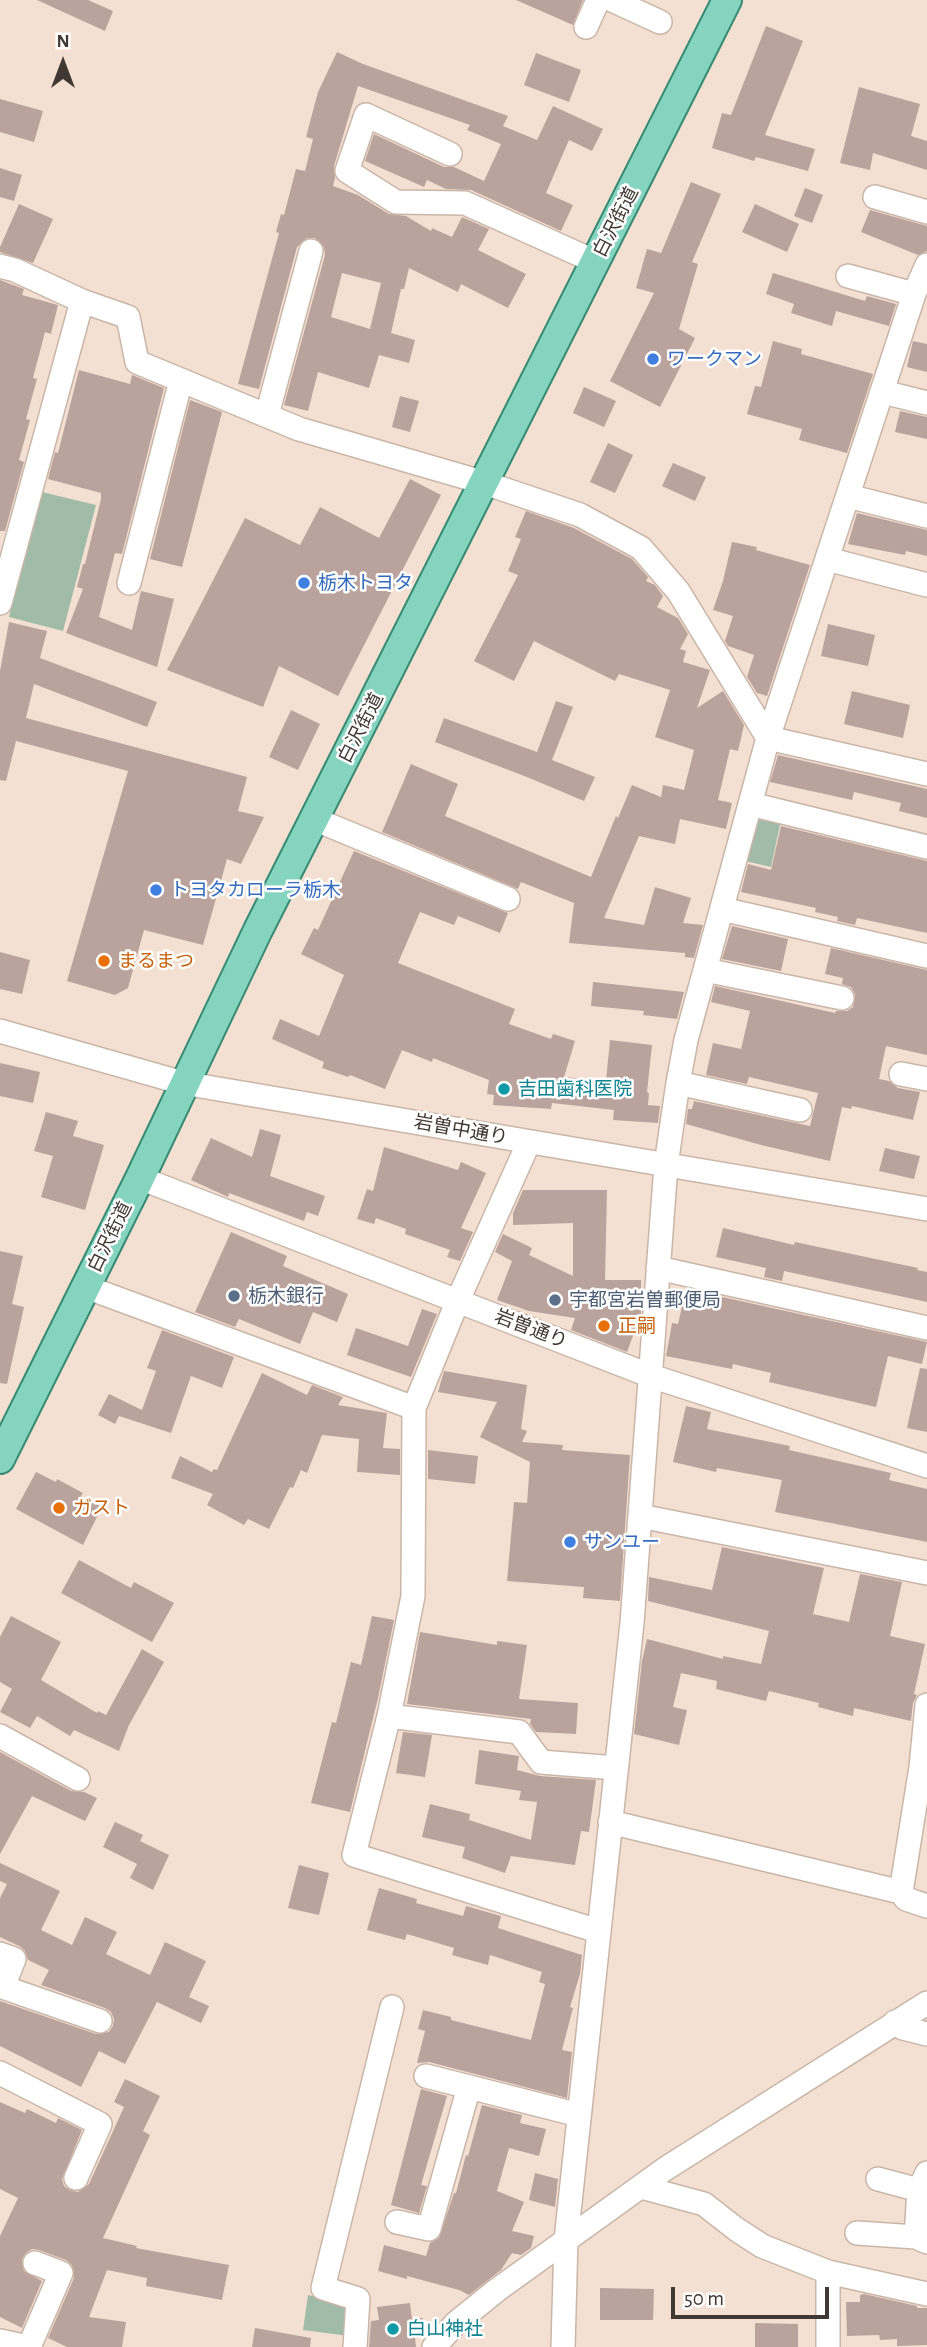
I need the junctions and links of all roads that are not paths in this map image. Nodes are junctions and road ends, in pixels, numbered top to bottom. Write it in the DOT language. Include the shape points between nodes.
graph roads {
  1 [pos="598,0"];
  2 [pos="612,0"];
  3 [pos="727,0"];
  4 [pos="660,22"];
  5 [pos="586,27"];
  6 [pos="450,154"];
  7 [pos="876,197"];
  8 [pos="927,212"];
  9 [pos="311,251"];
  10 [pos="596,262"];
  11 [pos="927,265"];
  12 [pos="0,266"];
  13 [pos="848,276"];
  14 [pos="914,294"];
  15 [pos="82,301"];
  16 [pos="181,380"];
  17 [pos="883,392"];
  18 [pos="927,403"];
  19 [pos="267,415"];
  20 [pos="485,483"];
  21 [pos="848,496"];
  22 [pos="927,516"];
  23 [pos="827,559"];
  24 [pos="129,583"];
  25 [pos="927,585"];
  26 [pos="1,598"];
  27 [pos="768,738"];
  28 [pos="927,774"];
  29 [pos="750,804"];
  30 [pos="314,819"];
  31 [pos="927,847"];
  32 [pos="508,899"];
  33 [pos="722,909"];
  34 [pos="927,956"];
  35 [pos="705,970"];
  36 [pos="842,998"];
  37 [pos="0,1031"];
  38 [pos="901,1074"];
  39 [pos="927,1079"];
  40 [pos="184,1083"];
  41 [pos="678,1083"];
  42 [pos="800,1110"];
  43 [pos="529,1142"];
  44 [pos="666,1166"];
  45 [pos="140,1178"];
  46 [pos="927,1209"];
  47 [pos="658,1268"];
  48 [pos="86,1287"];
  49 [pos="458,1300"];
  50 [pos="927,1328"];
  51 [pos="651,1376"];
  52 [pos="414,1408"];
  53 [pos="4,1443"];
  54 [pos="927,1466"];
  55 [pos="640,1516"];
  56 [pos="927,1573"];
  57 [pos="927,1705"];
  58 [pos="389,1716"];
  59 [pos="0,1736"];
  60 [pos="616,1768"];
  61 [pos="78,1779"];
  62 [pos="610,1822"];
  63 [pos="901,1892"];
  64 [pos="927,1906"];
  65 [pos="598,1931"];
  66 [pos="0,1954"];
  67 [pos="927,2003"];
  68 [pos="392,2007"];
  69 [pos="100,2021"];
  70 [pos="895,2022"];
  71 [pos="927,2034"];
  72 [pos="0,2073"];
  73 [pos="426,2076"];
  74 [pos="469,2087"];
  75 [pos="579,2115"];
  76 [pos="76,2178"];
  77 [pos="878,2179"];
  78 [pos="923,2181"];
  79 [pos="641,2187"];
  80 [pos="397,2222"];
  81 [pos="857,2233"];
  82 [pos="921,2239"];
  83 [pos="566,2240"];
  84 [pos="35,2263"];
  85 [pos="828,2272"];
  86 [pos="927,2294"];
  87 [pos="0,2341"];
  88 [pos="29,2347"];
  89 [pos="355,2347"];
  90 [pos="434,2347"];
  91 [pos="563,2347"];
  92 [pos="828,2347"];
  1 -- 5 [label="street"];
  2 -- 4 [label="street"];
  3 -- 10 [label="main road, 白沢街道"];
  6 -- 10 [label="street" via="366,116 347,171 396,202 465,203"];
  7 -- 8 [label="street"];
  9 -- 19 [label="street"];
  10 -- 20 [label="main road, 白沢街道"];
  11 -- 14 [label="street"];
  12 -- 15 [label="street"];
  13 -- 14 [label="street"];
  14 -- 17 [label="street"];
  15 -- 16 [label="street" via="128,317 137,362"];
  15 -- 26 [label="street"];
  16 -- 19 [label="street"];
  16 -- 24 [label="street"];
  17 -- 18 [label="street"];
  17 -- 21 [label="street"];
  19 -- 20 [label="street" via="299,429"];
  20 -- 27 [label="street" via="580,515 641,548 678,591"];
  20 -- 30 [label="main road, 白沢街道"];
  21 -- 22 [label="street"];
  21 -- 23 [label="street"];
  23 -- 25 [label="street"];
  23 -- 27 [label="street"];
  27 -- 28 [label="street"];
  27 -- 29 [label="street"];
  29 -- 31 [label="street"];
  29 -- 33 [label="street"];
  30 -- 32 [label="street"];
  30 -- 40 [label="main road, 白沢街道"];
  33 -- 34 [label="street"];
  33 -- 35 [label="street"];
  35 -- 36 [label="street"];
  35 -- 41 [label="street"];
  37 -- 40 [label="street, 岩曽中通り"];
  38 -- 39 [label="street"];
  40 -- 43 [label="street, 岩曽中通り"];
  40 -- 45 [label="main road, 白沢街道"];
  41 -- 42 [label="street"];
  41 -- 44 [label="street"];
  43 -- 44 [label="street, 岩曽中通り"];
  43 -- 49 [label="street"];
  44 -- 46 [label="street, 岩曽中通り"];
  44 -- 47 [label="street"];
  45 -- 48 [label="main road, 白沢街道"];
  45 -- 49 [label="street, 岩曽通り"];
  47 -- 50 [label="street"];
  47 -- 51 [label="street"];
  48 -- 52 [label="street"];
  48 -- 53 [label="main road, 白沢街道"];
  49 -- 51 [label="street, 岩曽通り"];
  49 -- 52 [label="street"];
  51 -- 54 [label="street, 岩曽通り"];
  51 -- 55 [label="street"];
  52 -- 58 [label="street" via="413,1596"];
  55 -- 56 [label="street"];
  55 -- 60 [label="street"];
  57 -- 63 [label="street"];
  58 -- 60 [label="street" via="519,1732 541,1762"];
  58 -- 65 [label="street" via="354,1855"];
  59 -- 61 [label="street"];
  60 -- 62 [label="street"];
  62 -- 63 [label="street"];
  62 -- 65 [label="street"];
  63 -- 64 [label="street" via="906,1899"];
  65 -- 75 [label="street"];
  66 -- 69 [label="street" via="14,1959 3,1987"];
  67 -- 70 [label="street"];
  68 -- 89 [label="street" via="323,2288 358,2299"];
  70 -- 71 [label="street"];
  70 -- 79 [label="street"];
  72 -- 76 [label="street" via="100,2124"];
  73 -- 74 [label="street"];
  74 -- 75 [label="street"];
  74 -- 80 [label="street" via="429,2230"];
  75 -- 83 [label="street"];
  77 -- 78 [label="street"];
  78 -- 82 [label="street"];
  79 -- 83 [label="street"];
  79 -- 85 [label="street" via="704,2204 762,2246"];
  81 -- 82 [label="street"];
  83 -- 90 [label="street" via="456,2323"];
  83 -- 91 [label="street"];
  84 -- 88 [label="street" via="61,2273"];
  85 -- 86 [label="street"];
  85 -- 92 [label="street"];
  87 -- 88 [label="street"];
}
